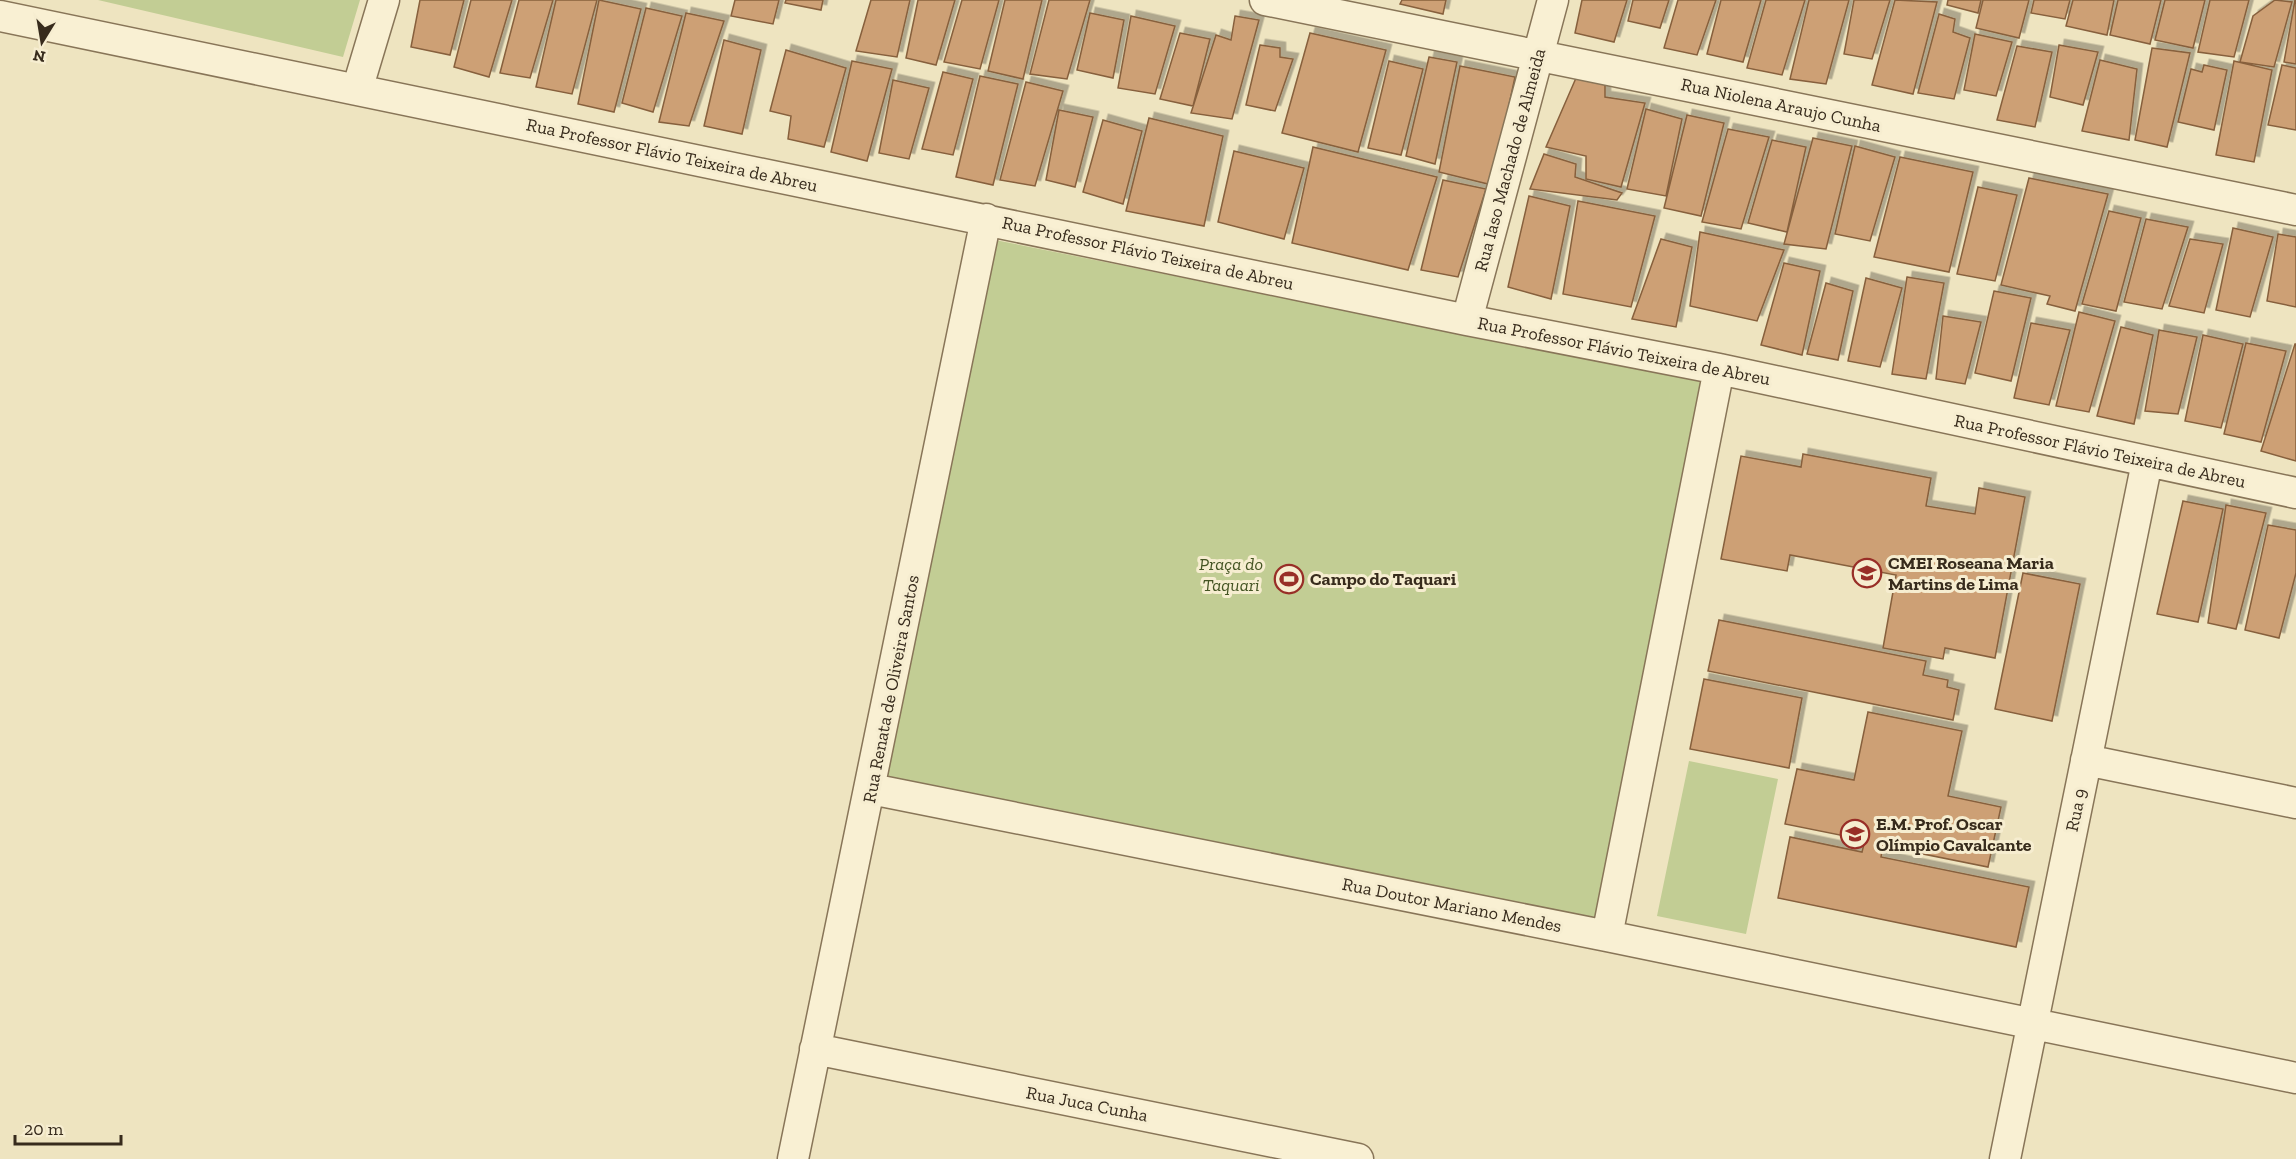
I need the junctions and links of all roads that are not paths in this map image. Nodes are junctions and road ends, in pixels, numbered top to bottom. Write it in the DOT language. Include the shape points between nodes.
graph roads {
  1 [pos="384,0"];
  2 [pos="1265,0"];
  3 [pos="1553,0"];
  4 [pos="0,16"];
  5 [pos="1538,55"];
  6 [pos="357,90"];
  7 [pos="2296,210"];
  8 [pos="986,219"];
  9 [pos="1467,320"];
  10 [pos="1719,369"];
  11 [pos="2147,462"];
  12 [pos="2296,493"];
  13 [pos="2086,760"];
  14 [pos="871,789"];
  15 [pos="2296,803"];
  16 [pos="1607,936"];
  17 [pos="2033,1022"];
  18 [pos="815,1049"];
  19 [pos="2296,1078"];
  20 [pos="793,1159"];
  21 [pos="1358,1159"];
  22 [pos="2005,1159"];
  1 -- 6 [label="street"];
  2 -- 5 [label="street, Rua Niolena Araujo Cunha"];
  3 -- 5 [label="street, Rua Iaso Machado de Almeida"];
  4 -- 6 [label="street, Rua Professor Flávio Teixeira de Abreu"];
  5 -- 7 [label="street, Rua Niolena Araujo Cunha"];
  5 -- 9 [label="street, Rua Iaso Machado de Almeida"];
  6 -- 8 [label="street, Rua Professor Flávio Teixeira de Abreu"];
  8 -- 9 [label="street, Rua Professor Flávio Teixeira de Abreu"];
  8 -- 14 [label="street, Rua Renata de Oliveira Santos"];
  9 -- 10 [label="street, Rua Professor Flávio Teixeira de Abreu"];
  10 -- 11 [label="street, Rua Professor Flávio Teixeira de Abreu"];
  10 -- 16 [label="street"];
  11 -- 12 [label="street, Rua Professor Flávio Teixeira de Abreu"];
  11 -- 13 [label="street, Rua 9"];
  13 -- 15 [label="street"];
  13 -- 17 [label="street, Rua 9"];
  14 -- 16 [label="street, Rua Doutor Mariano Mendes"];
  14 -- 18 [label="street, Rua Renata de Oliveira Santos"];
  16 -- 17 [label="street, Rua Doutor Mariano Mendes"];
  17 -- 19 [label="street, Rua Doutor Mariano Mendes"];
  17 -- 22 [label="street, Rua 9"];
  18 -- 20 [label="street, Rua Renata de Oliveira Santos"];
  18 -- 21 [label="street, Rua Juca Cunha"];
}
